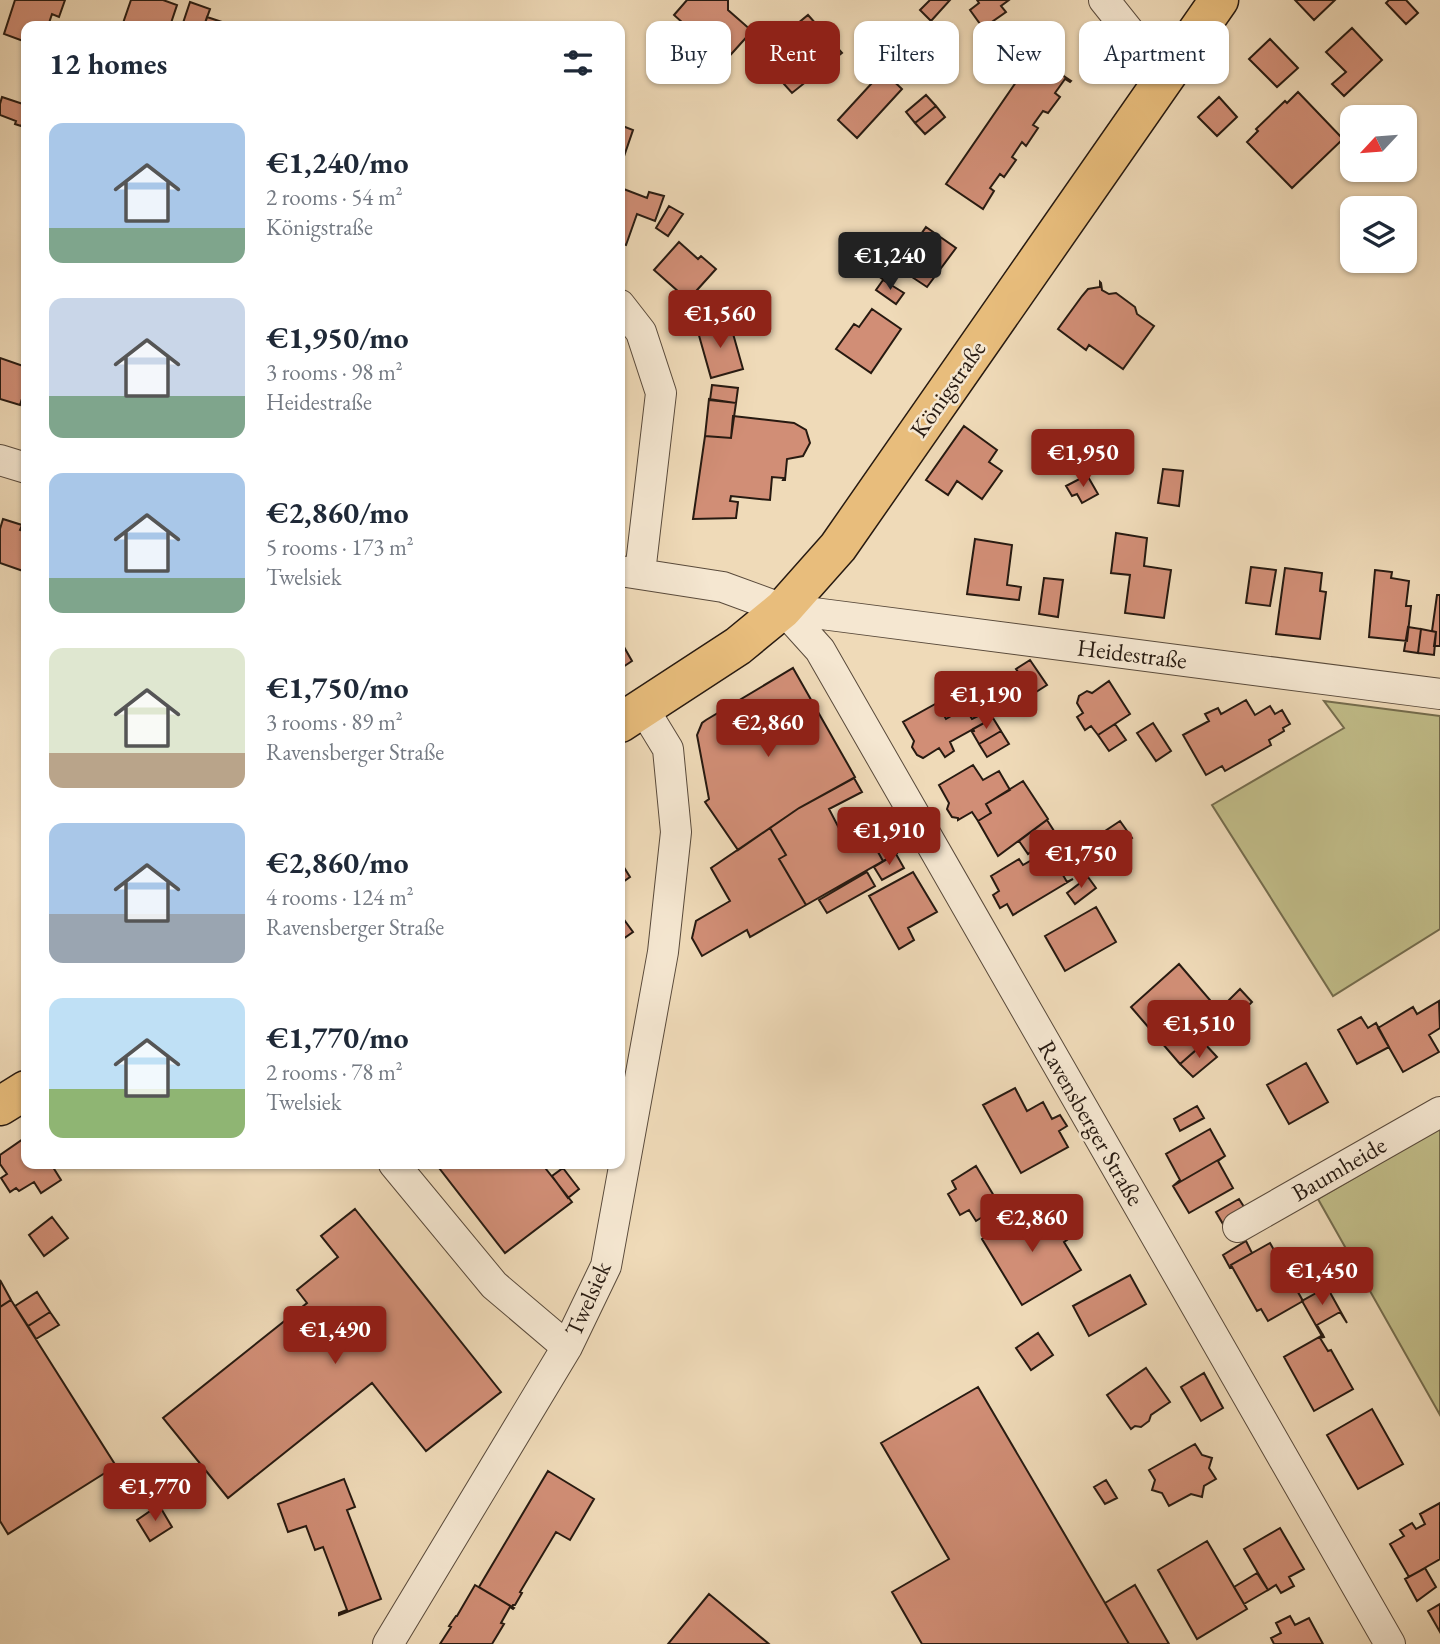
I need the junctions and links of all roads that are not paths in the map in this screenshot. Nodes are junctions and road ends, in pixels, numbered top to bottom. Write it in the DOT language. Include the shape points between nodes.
graph roads {
  1 [pos="1104,0"];
  2 [pos="1219,0"];
  3 [pos="1121,21"];
  4 [pos="1204,21"];
  5 [pos="1161,84"];
  6 [pos="625,311"];
  7 [pos="0,460"];
  8 [pos="21,466"];
  9 [pos="630,572"];
  10 [pos="783,609"];
  11 [pos="1440,694"];
  12 [pos="631,715"];
  13 [pos="21,1093"];
  14 [pos="0,1106"];
  15 [pos="1440,1112"];
  16 [pos="625,1161"];
  17 [pos="398,1169"];
  18 [pos="624,1169"];
  19 [pos="1238,1227"];
  20 [pos="567,1347"];
  21 [pos="388,1644"];
  22 [pos="1390,1644"];
  1 -- 3 [label="street"];
  2 -- 4 [label="main road, Königstraße"];
  5 -- 10 [label="main road, Königstraße" via="838,547"];
  6 -- 9 [label="street" via="642,332 661,393"];
  7 -- 8 [label="street"];
  9 -- 10 [label="street, Heidestraße" via="723,587"];
  10 -- 11 [label="street, Heidestraße"];
  10 -- 12 [label="main road, Königstraße" via="738,646"];
  10 -- 22 [label="street, Ravensberger Straße" via="820,650"];
  12 -- 16 [label="street, Twelsiek" via="668,750 676,832 663,952"];
  13 -- 14 [label="main road"];
  15 -- 19 [label="street, Baumheide"];
  17 -- 20 [label="street" via="494,1285"];
  18 -- 20 [label="street, Twelsiek" via="606,1266"];
  20 -- 21 [label="street, Twelsiek"];
}
